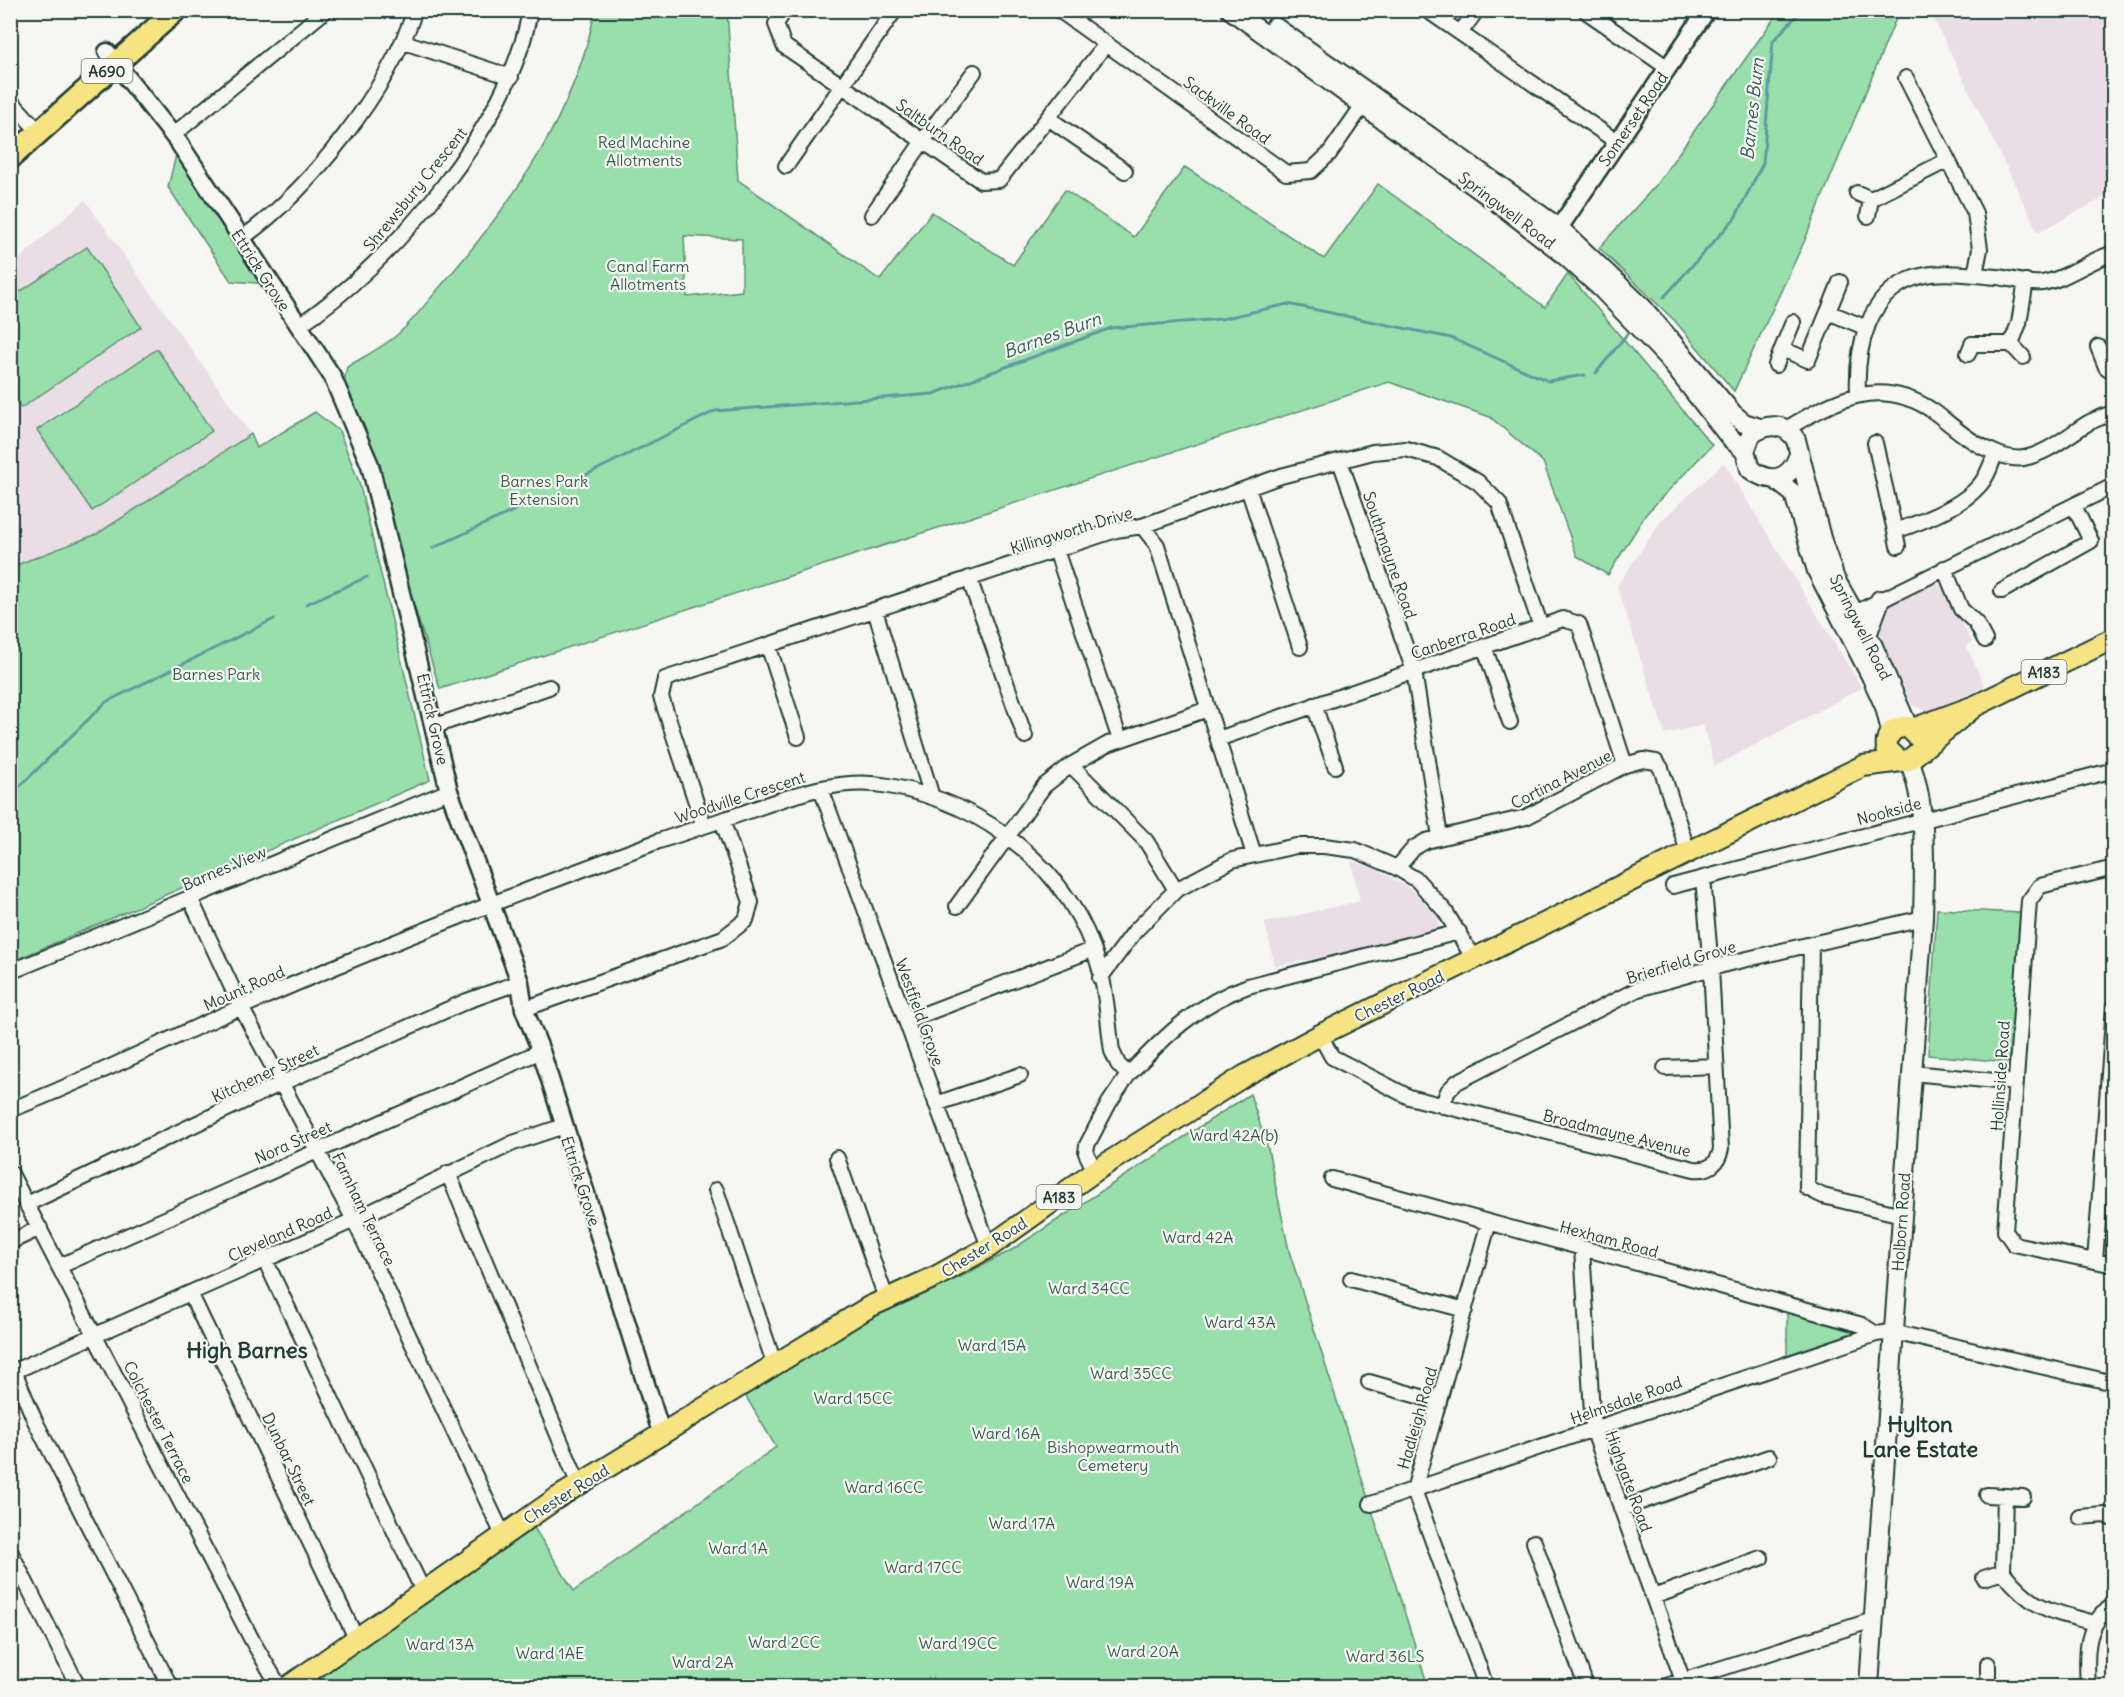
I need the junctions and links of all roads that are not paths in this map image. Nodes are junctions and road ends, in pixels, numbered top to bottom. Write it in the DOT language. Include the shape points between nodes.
graph roads {
  1 [pos="156,10"];
  2 [pos="176,10"];
  3 [pos="326,10"];
  4 [pos="415,10"];
  5 [pos="530,10"];
  6 [pos="785,10"];
  7 [pos="895,10"];
  8 [pos="1059,10"];
  9 [pos="1231,10"];
  10 [pos="1252,10"];
  11 [pos="1427,10"];
  12 [pos="1477,10"];
  13 [pos="1707,10"];
  14 [pos="1587,12"];
  15 [pos="1460,33"];
  16 [pos="404,42"];
  17 [pos="1106,44"];
  18 [pos="111,58"];
  19 [pos="1668,68"];
  20 [pos="974,72"];
  21 [pos="512,77"];
  22 [pos="1906,78"];
  23 [pos="843,86"];
  24 [pos="10,100"];
  25 [pos="1367,100"];
  26 [pos="1048,118"];
  27 [pos="35,128"];
  28 [pos="173,135"];
  29 [pos="10,141"];
  30 [pos="923,141"];
  31 [pos="1617,142"];
  32 [pos="10,158"];
  33 [pos="1948,160"];
  34 [pos="786,166"];
  35 [pos="1125,171"];
  36 [pos="1857,193"];
  37 [pos="1871,199"];
  38 [pos="872,215"];
  39 [pos="1868,216"];
  40 [pos="1553,235"];
  41 [pos="241,239"];
  42 [pos="2114,253"];
  43 [pos="1975,275"];
  44 [pos="2026,281"];
  45 [pos="1840,282"];
  46 [pos="1828,312"];
  47 [pos="1793,322"];
  48 [pos="298,326"];
  49 [pos="1867,328"];
  50 [pos="2011,344"];
  51 [pos="2098,347"];
  52 [pos="1782,349"];
  53 [pos="1968,354"];
  54 [pos="2024,357"];
  55 [pos="1776,365"];
  56 [pos="2114,372"];
  57 [pos="1858,393"];
  58 [pos="2114,412"];
  59 [pos="1760,428"];
  60 [pos="1786,429"];
  61 [pos="1875,443"];
  62 [pos="1745,451"];
  63 [pos="1995,454"];
  64 [pos="1798,458"];
  65 [pos="1340,460"];
  66 [pos="1775,479"];
  67 [pos="1248,488"];
  68 [pos="2109,488"];
  69 [pos="2074,506"];
  70 [pos="1142,526"];
  71 [pos="1895,531"];
  72 [pos="1898,546"];
  73 [pos="1056,550"];
  74 [pos="1944,568"];
  75 [pos="969,578"];
  76 [pos="2002,591"];
  77 [pos="1880,600"];
  78 [pos="875,610"];
  79 [pos="1855,613"];
  80 [pos="1541,627"];
  81 [pos="1867,635"];
  82 [pos="2114,638"];
  83 [pos="1985,640"];
  84 [pos="768,645"];
  85 [pos="1484,646"];
  86 [pos="1299,647"];
  87 [pos="1414,671"];
  88 [pos="549,687"];
  89 [pos="1314,705"];
  90 [pos="1975,706"];
  91 [pos="1208,709"];
  92 [pos="1510,722"];
  93 [pos="435,726"];
  94 [pos="1899,733"];
  95 [pos="1025,736"];
  96 [pos="798,737"];
  97 [pos="1218,739"];
  98 [pos="1120,740"];
  99 [pos="1909,757"];
  100 [pos="1071,765"];
  101 [pos="1626,765"];
  102 [pos="1335,766"];
  103 [pos="1863,766"];
  104 [pos="2114,770"];
  105 [pos="821,789"];
  106 [pos="450,791"];
  107 [pos="932,797"];
  108 [pos="722,820"];
  109 [pos="1920,820"];
  110 [pos="704,825"];
  111 [pos="1440,837"];
  112 [pos="1008,838"];
  113 [pos="1688,852"];
  114 [pos="1254,855"];
  115 [pos="1397,868"];
  116 [pos="2114,868"];
  117 [pos="1703,878"];
  118 [pos="1673,886"];
  119 [pos="1176,890"];
  120 [pos="191,900"];
  121 [pos="493,902"];
  122 [pos="957,906"];
  123 [pos="1923,918"];
  124 [pos="1459,932"];
  125 [pos="1811,944"];
  126 [pos="1709,946"];
  127 [pos="1092,950"];
  128 [pos="1474,959"];
  129 [pos="1726,964"];
  130 [pos="10,972"];
  131 [pos="1707,974"];
  132 [pos="1100,978"];
  133 [pos="520,981"];
  134 [pos="2114,1006"];
  135 [pos="241,1007"];
  136 [pos="524,1010"];
  137 [pos="906,1021"];
  138 [pos="1320,1035"];
  139 [pos="541,1051"];
  140 [pos="1716,1066"];
  141 [pos="1665,1068"];
  142 [pos="1912,1073"];
  143 [pos="1020,1075"];
  144 [pos="1128,1076"];
  145 [pos="282,1083"];
  146 [pos="2016,1083"];
  147 [pos="936,1104"];
  148 [pos="1442,1106"];
  149 [pos="10,1110"];
  150 [pos="564,1126"];
  151 [pos="317,1149"];
  152 [pos="837,1158"];
  153 [pos="1095,1171"];
  154 [pos="10,1172"];
  155 [pos="448,1173"];
  156 [pos="1332,1179"];
  157 [pos="716,1190"];
  158 [pos="27,1204"];
  159 [pos="1902,1215"];
  160 [pos="354,1220"];
  161 [pos="1489,1222"];
  162 [pos="40,1228"];
  163 [pos="10,1242"];
  164 [pos="989,1247"];
  165 [pos="1582,1248"];
  166 [pos="264,1258"];
  167 [pos="2095,1262"];
  168 [pos="60,1266"];
  169 [pos="2114,1266"];
  170 [pos="1351,1279"];
  171 [pos="190,1293"];
  172 [pos="886,1298"];
  173 [pos="1465,1310"];
  174 [pos="1885,1333"];
  175 [pos="95,1335"];
  176 [pos="775,1366"];
  177 [pos="12,1372"];
  178 [pos="1369,1382"];
  179 [pos="2114,1383"];
  180 [pos="1439,1402"];
  181 [pos="1593,1429"];
  182 [pos="662,1435"];
  183 [pos="1769,1457"];
  184 [pos="579,1485"];
  185 [pos="1414,1490"];
  186 [pos="1987,1495"];
  187 [pos="2005,1496"];
  188 [pos="2023,1497"];
  189 [pos="1371,1504"];
  190 [pos="1621,1509"];
  191 [pos="2080,1517"];
  192 [pos="2114,1520"];
  193 [pos="503,1535"];
  194 [pos="1534,1542"];
  195 [pos="10,1551"];
  196 [pos="1761,1558"];
  197 [pos="2003,1572"];
  198 [pos="1984,1578"];
  199 [pos="424,1593"];
  200 [pos="1653,1597"];
  201 [pos="2114,1605"];
  202 [pos="1873,1620"];
  203 [pos="2095,1623"];
  204 [pos="357,1640"];
  205 [pos="1988,1664"];
  206 [pos="1683,1681"];
  207 [pos="78,1686"];
  208 [pos="171,1686"];
  209 [pos="279,1686"];
  210 [pos="289,1686"];
  211 [pos="1486,1686"];
  212 [pos="1586,1686"];
  213 [pos="1666,1686"];
  214 [pos="1869,1686"];
  215 [pos="1988,1686"];
  216 [pos="2088,1686"];
  1 -- 18 [label="highway, A690"];
  2 -- 18 [label="highway, A690"];
  3 -- 28 [label="street"];
  4 -- 16 [label="street"];
  5 -- 21 [label="street, Shrewsbury Crescent"];
  6 -- 23 [label="street, Saltburn Road" via="776,24 784,46"];
  7 -- 23 [label="street"];
  8 -- 17 [label="street, Sackville Road"];
  9 -- 25 [label="main road, Springwell Road"];
  10 -- 25 [label="main road, Springwell Road"];
  11 -- 15 [label="street"];
  12 -- 15 [label="street"];
  13 -- 19 [label="street, Somerset Road"];
  14 -- 19 [label="street"];
  15 -- 31 [label="street"];
  16 -- 21 [label="street"];
  16 -- 41 [label="street" via="338,143 288,200"];
  17 -- 25 [label="street, Sackville Road" via="1286,173 1311,171 1329,154"];
  17 -- 26 [label="street, Saltburn Road"];
  18 -- 27 [label="highway, A690"];
  18 -- 28 [label="street, Ettrick Grove"];
  19 -- 31 [label="street, Somerset Road"];
  20 -- 30 [label="street"];
  21 -- 48 [label="street, Shrewsbury Crescent" via="477,141 409,227 372,268 329,306"];
  22 -- 33 [label="street"];
  23 -- 30 [label="street, Saltburn Road"];
  23 -- 34 [label="street"];
  24 -- 27 [label="street"];
  25 -- 40 [label="main road, Springwell Road"];
  26 -- 30 [label="street, Saltburn Road" via="999,180 981,181"];
  26 -- 35 [label="street"];
  27 -- 29 [label="highway, A690"];
  27 -- 32 [label="highway, A690"];
  28 -- 41 [label="street, Ettrick Grove"];
  30 -- 38 [label="street"];
  31 -- 40 [label="street, Somerset Road"];
  33 -- 37 [label="street"];
  33 -- 43 [label="street" via="1975,213 1980,249"];
  36 -- 37 [label="street"];
  37 -- 39 [label="street"];
  40 -- 59 [label="main road, Springwell Road" via="1642,307 1732,414"];
  40 -- 62 [label="main road, Springwell Road" via="1667,357 1731,439"];
  41 -- 48 [label="street, Ettrick Grove"];
  42 -- 44 [label="street" via="2097,257 2060,278 2040,284"];
  43 -- 44 [label="street"];
  43 -- 49 [label="street" via="1914,278 1877,306"];
  44 -- 50 [label="street"];
  45 -- 46 [label="street"];
  46 -- 49 [label="street"];
  46 -- 52 [label="street" via="1808,360"];
  47 -- 52 [label="street"];
  48 -- 93 [label="street, Ettrick Grove" via="332,376 370,465"];
  49 -- 57 [label="street" via="1857,370"];
  50 -- 53 [label="street" via="1972,344"];
  50 -- 54 [label="street"];
  51 -- 56 [label="street" via="2106,367"];
  52 -- 55 [label="street"];
  57 -- 60 [label="street" via="1821,408"];
  57 -- 63 [label="street" via="1884,393 1917,401 1959,434"];
  58 -- 63 [label="street" via="2024,458"];
  59 -- 60 [label="main road, Springwell Road"];
  59 -- 62 [label="main road" via="1751,435"];
  60 -- 64 [label="main road, Springwell Road" via="1796,440"];
  61 -- 71 [label="street"];
  62 -- 66 [label="main road, Springwell Road" via="1750,469 1760,477"];
  63 -- 71 [label="street" via="1988,473 1968,496"];
  64 -- 66 [label="main road" via="1791,472"];
  64 -- 79 [label="main road, Springwell Road" via="1836,579"];
  65 -- 67 [label="street, Killingworth Drive"];
  65 -- 80 [label="street, Killingworth Drive" via="1406,449 1438,458 1478,482 1499,503"];
  65 -- 87 [label="street, Southmayne Road"];
  66 -- 94 [label="main road, Springwell Road" via="1794,494 1817,571"];
  67 -- 70 [label="street, Killingworth Drive"];
  67 -- 86 [label="street"];
  68 -- 69 [label="street"];
  69 -- 74 [label="street"];
  69 -- 76 [label="street" via="2091,541"];
  70 -- 73 [label="street, Killingworth Drive" via="1116,530"];
  70 -- 91 [label="street" via="1157,545"];
  71 -- 72 [label="street"];
  73 -- 75 [label="street, Killingworth Drive"];
  73 -- 98 [label="street"];
  74 -- 77 [label="street"];
  74 -- 83 [label="street" via="1961,609 1976,623"];
  75 -- 78 [label="street, Killingworth Drive"];
  75 -- 95 [label="street"];
  77 -- 79 [label="street"];
  77 -- 81 [label="main road"];
  78 -- 84 [label="street, Killingworth Drive"];
  78 -- 107 [label="street"];
  79 -- 81 [label="main road, Springwell Road"];
  80 -- 85 [label="street, Canberra Road"];
  80 -- 101 [label="street, Canberra Road" via="1563,619 1579,624"];
  81 -- 94 [label="main road, Springwell Road"];
  82 -- 90 [label="main road, A183"];
  84 -- 96 [label="street"];
  84 -- 110 [label="street, Killingworth Drive" via="664,679 661,697"];
  85 -- 87 [label="street, Canberra Road"];
  85 -- 92 [label="street"];
  87 -- 89 [label="street, Canberra Road"];
  87 -- 111 [label="street, Southmayne Road"];
  88 -- 93 [label="street"];
  89 -- 97 [label="street, Canberra Road"];
  89 -- 102 [label="street"];
  90 -- 94 [label="main road, A183"];
  90 -- 99 [label="main road, A183"];
  91 -- 97 [label="street"];
  91 -- 98 [label="street"];
  93 -- 106 [label="street, Ettrick Grove"];
  94 -- 99 [label="main road" via="1890,755"];
  94 -- 99 [label="main road" via="1920,738"];
  94 -- 103 [label="main road, Chester Road / A183"];
  97 -- 114 [label="street"];
  98 -- 100 [label="street"];
  99 -- 103 [label="main road, Chester Road / A183"];
  99 -- 109 [label="main road, Holborn Road" via="1918,788"];
  100 -- 112 [label="street" via="1044,786"];
  100 -- 119 [label="street" via="1146,841"];
  101 -- 111 [label="street, Cortina Avenue" via="1526,817"];
  101 -- 113 [label="street, Cortina Avenue" via="1643,760 1656,762 1662,768"];
  103 -- 113 [label="main road, Chester Road / A183"];
  104 -- 109 [label="street, Nookside"];
  105 -- 107 [label="street, Woodville Crescent" via="888,785"];
  105 -- 108 [label="street, Woodville Crescent" via="789,795"];
  105 -- 137 [label="street, Westfield Grove"];
  106 -- 120 [label="street, Barnes View"];
  106 -- 121 [label="street, Ettrick Grove"];
  107 -- 112 [label="street, Woodville Crescent" via="962,807"];
  108 -- 110 [label="street, Woodville Crescent"];
  108 -- 136 [label="street" via="752,902 746,920 723,938"];
  109 -- 117 [label="street, Nookside"];
  109 -- 123 [label="main road, Holborn Road"];
  110 -- 121 [label="street, Woodville Crescent"];
  111 -- 115 [label="street, Cortina Avenue" via="1414,848"];
  112 -- 122 [label="street"];
  112 -- 127 [label="street, Woodville Crescent" via="1057,882"];
  113 -- 128 [label="main road, Chester Road / A183"];
  114 -- 115 [label="street" via="1296,846 1324,846 1355,850"];
  114 -- 119 [label="street" via="1232,860"];
  115 -- 124 [label="street" via="1432,895"];
  116 -- 146 [label="street, Hollinside Road" via="2040,886 2029,901"];
  117 -- 118 [label="street, Nookside"];
  117 -- 126 [label="street, Broadmayne Avenue"];
  119 -- 132 [label="street" via="1135,931"];
  120 -- 130 [label="street, Barnes View"];
  120 -- 135 [label="street, Farnham Terrace"];
  121 -- 133 [label="street, Ettrick Grove"];
  121 -- 135 [label="street, Mount Road"];
  123 -- 125 [label="street, Brierfield Grove"];
  123 -- 142 [label="main road, Holborn Road"];
  124 -- 128 [label="street"];
  124 -- 144 [label="street" via="1225,994 1190,1016"];
  125 -- 129 [label="street, Brierfield Grove"];
  125 -- 159 [label="street" via="1807,1188 1823,1196"];
  126 -- 129 [label="street"];
  126 -- 131 [label="street, Broadmayne Avenue"];
  127 -- 132 [label="street, Woodville Crescent"];
  127 -- 137 [label="street"];
  128 -- 138 [label="main road, Chester Road / A183"];
  129 -- 131 [label="street, Brierfield Grove"];
  131 -- 140 [label="street, Broadmayne Avenue"];
  131 -- 148 [label="street, Brierfield Grove" via="1638,989 1457,1082"];
  132 -- 144 [label="street, Woodville Crescent" via="1113,1056"];
  133 -- 136 [label="street, Ettrick Grove"];
  133 -- 145 [label="street, Kitchener Street" via="467,1000"];
  134 -- 167 [label="street"];
  135 -- 145 [label="street, Farnham Terrace"];
  135 -- 149 [label="street, Mount Road" via="97,1075"];
  136 -- 139 [label="street, Ettrick Grove"];
  137 -- 147 [label="street, Westfield Grove"];
  138 -- 148 [label="street, Broadmayne Avenue" via="1332,1057 1409,1097"];
  138 -- 153 [label="main road, Chester Road / A183" via="1244,1076"];
  139 -- 150 [label="street, Ettrick Grove"];
  139 -- 151 [label="street, Nora Street"];
  140 -- 141 [label="street"];
  140 -- 148 [label="street, Broadmayne Avenue" via="1720,1154 1711,1167 1700,1170"];
  142 -- 146 [label="street"];
  142 -- 159 [label="main road, Holborn Road"];
  143 -- 147 [label="street"];
  144 -- 153 [label="street" via="1087,1145 1086,1153"];
  145 -- 151 [label="street, Farnham Terrace"];
  145 -- 158 [label="street, Kitchener Street"];
  146 -- 167 [label="street, Hollinside Road" via="2006,1235 2018,1245"];
  147 -- 164 [label="street, Westfield Grove"];
  150 -- 155 [label="street, Cleveland Road" via="513,1143"];
  150 -- 182 [label="street, Ettrick Grove"];
  151 -- 160 [label="street, Farnham Terrace"];
  151 -- 168 [label="street, Nora Street"];
  152 -- 172 [label="street"];
  153 -- 164 [label="main road, Chester Road / A183"];
  154 -- 158 [label="street, Colchester Terrace"];
  155 -- 160 [label="street, Cleveland Road"];
  155 -- 184 [label="street"];
  156 -- 161 [label="street, Hexham Road"];
  157 -- 176 [label="street"];
  158 -- 162 [label="street, Colchester Terrace"];
  159 -- 174 [label="main road, Holborn Road"];
  160 -- 166 [label="street, Cleveland Road"];
  160 -- 193 [label="street, Farnham Terrace"];
  161 -- 165 [label="street, Hexham Road"];
  161 -- 173 [label="street, Hadleigh Road"];
  162 -- 163 [label="street"];
  162 -- 168 [label="street, Colchester Terrace"];
  164 -- 172 [label="main road, Chester Road / A183"];
  165 -- 174 [label="street, Hexham Road"];
  165 -- 181 [label="street, Highgate Road"];
  166 -- 171 [label="street, Cleveland Road"];
  166 -- 199 [label="street"];
  167 -- 169 [label="street, Hollinside Road"];
  168 -- 175 [label="street, Colchester Terrace"];
  170 -- 173 [label="street"];
  171 -- 175 [label="street, Cleveland Road"];
  171 -- 204 [label="street, Dunbar Street"];
  172 -- 176 [label="main road, Chester Road / A183"];
  173 -- 180 [label="street, Hadleigh Road"];
  174 -- 179 [label="street, Hexham Road"];
  174 -- 181 [label="street, Helmsdale Road"];
  174 -- 202 [label="main road, Holborn Road"];
  175 -- 177 [label="street, Cleveland Road"];
  175 -- 209 [label="street, Colchester Terrace"];
  176 -- 182 [label="main road, Chester Road / A183"];
  177 -- 208 [label="street"];
  178 -- 180 [label="street"];
  180 -- 185 [label="street, Hadleigh Road"];
  181 -- 185 [label="street, Helmsdale Road"];
  181 -- 190 [label="street, Highgate Road"];
  182 -- 184 [label="main road, Chester Road / A183"];
  183 -- 190 [label="street"];
  184 -- 193 [label="main road, Chester Road / A183"];
  185 -- 189 [label="street, Helmsdale Road"];
  185 -- 211 [label="street, Hadleigh Road"];
  186 -- 187 [label="street"];
  187 -- 188 [label="street"];
  187 -- 197 [label="street"];
  190 -- 200 [label="street, Highgate Road"];
  191 -- 192 [label="street" via="2105,1515"];
  193 -- 199 [label="main road, Chester Road / A183"];
  194 -- 212 [label="street"];
  195 -- 207 [label="street"];
  196 -- 200 [label="street"];
  197 -- 198 [label="street"];
  197 -- 203 [label="street" via="2019,1592 2043,1610"];
  199 -- 204 [label="main road, Chester Road / A183"];
  200 -- 206 [label="street, Highgate Road"];
  201 -- 203 [label="street"];
  202 -- 206 [label="street"];
  202 -- 214 [label="main road, Holborn Road"];
  203 -- 216 [label="street" via="2086,1654"];
  204 -- 210 [label="main road, Chester Road / A183"];
  205 -- 215 [label="street"];
  206 -- 213 [label="street"];
}
